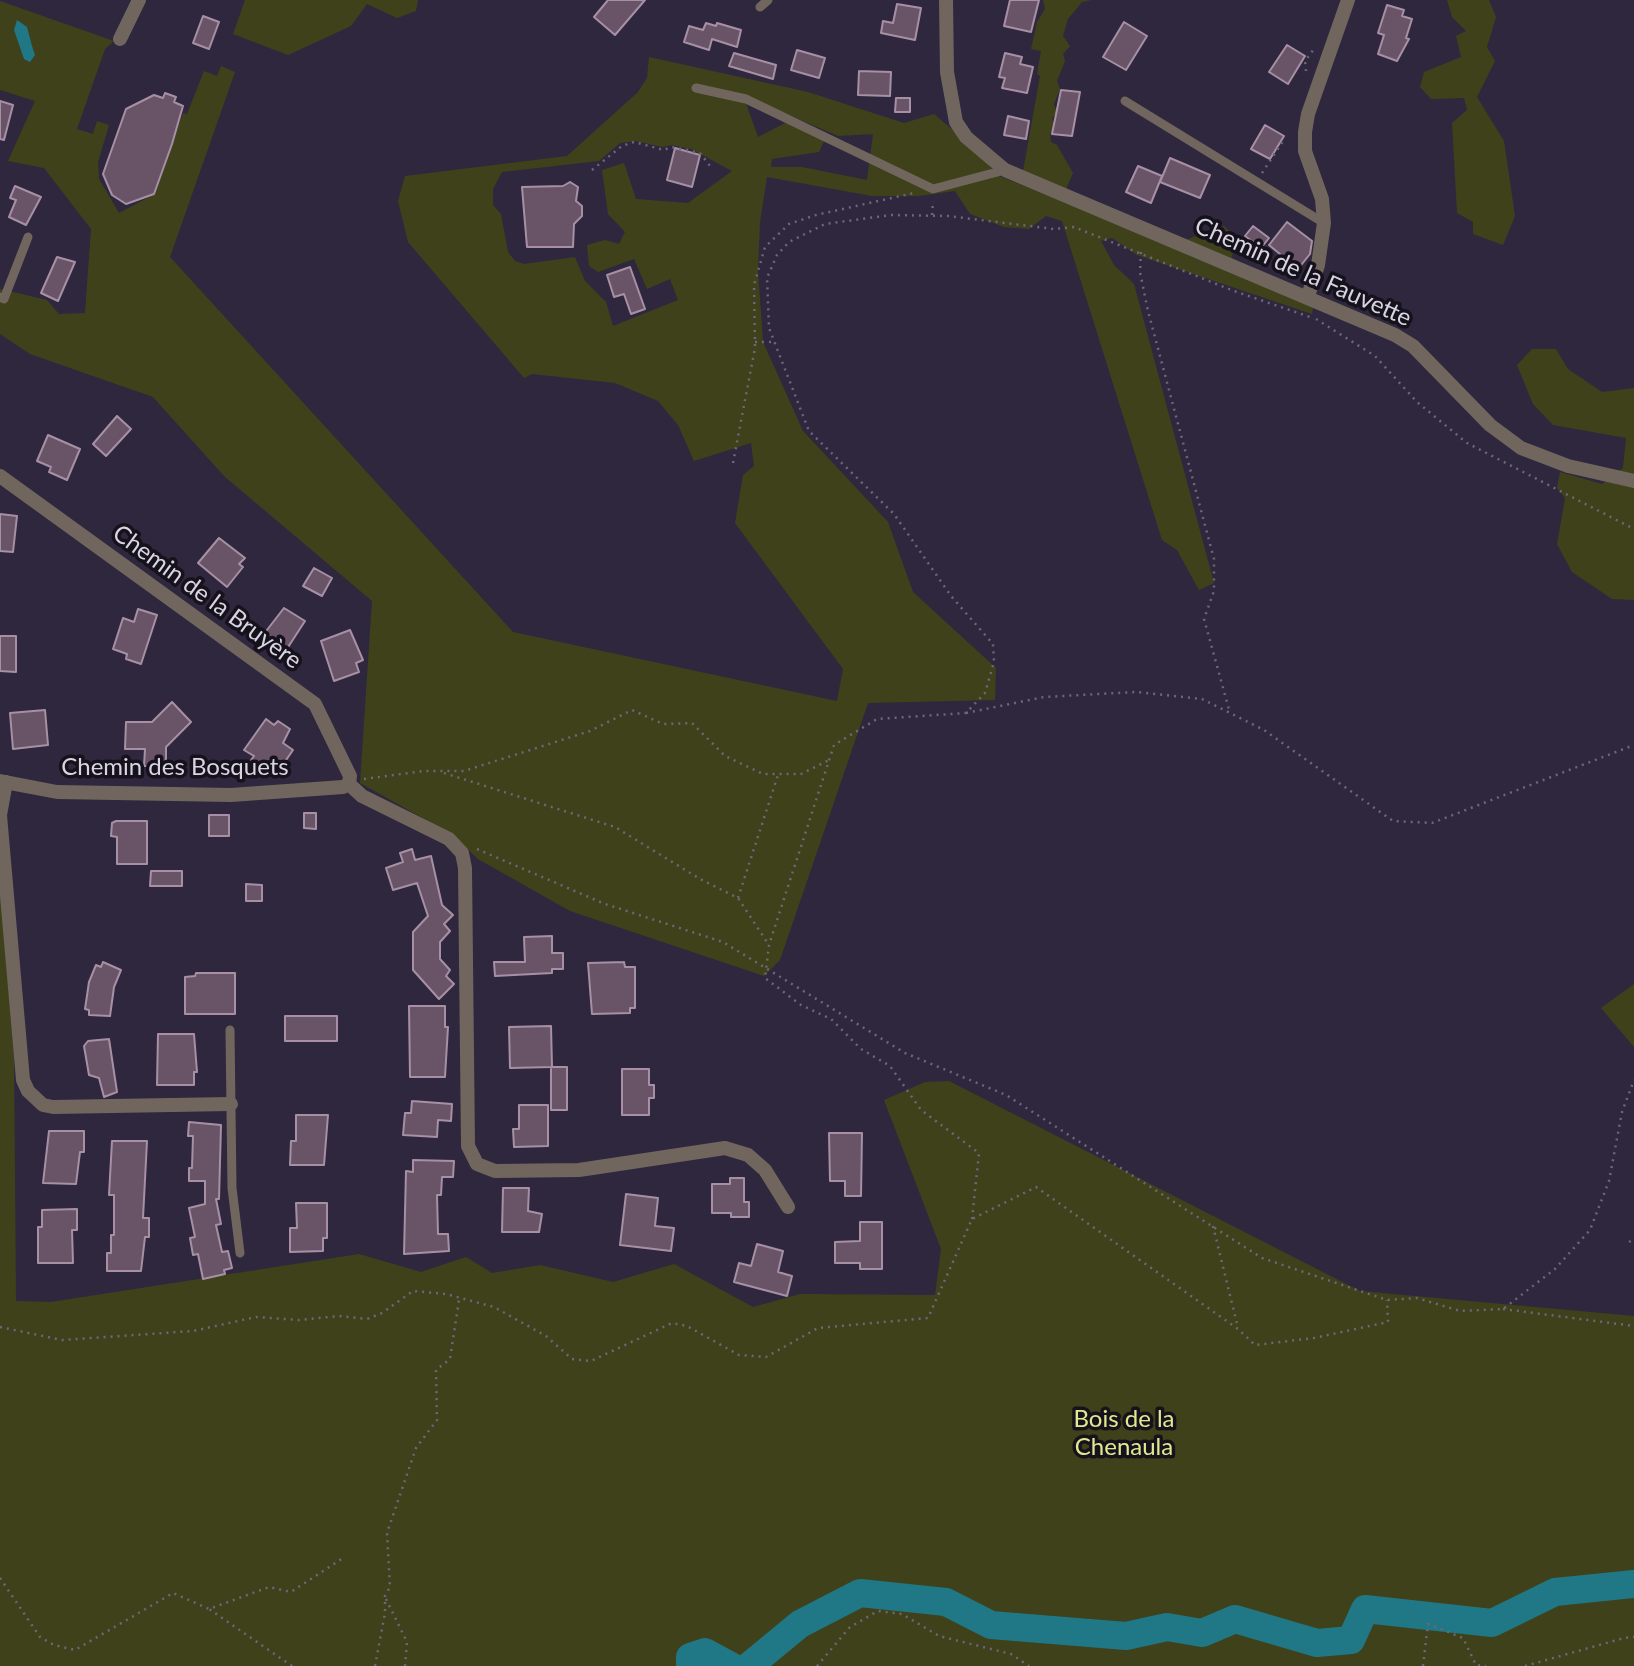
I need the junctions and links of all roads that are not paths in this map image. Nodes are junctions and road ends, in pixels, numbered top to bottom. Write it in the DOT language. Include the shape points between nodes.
graph roads {
  1 [pos="139,0"];
  2 [pos="768,0"];
  3 [pos="946,0"];
  4 [pos="1348,0"];
  5 [pos="760,7"];
  6 [pos="120,39"];
  7 [pos="696,88"];
  8 [pos="1125,101"];
  9 [pos="1004,170"];
  10 [pos="1324,223"];
  11 [pos="27,237"];
  12 [pos="1308,296"];
  13 [pos="0,297"];
  14 [pos="0,476"];
  15 [pos="1634,481"];
  16 [pos="3,782"];
  17 [pos="349,784"];
  18 [pos="230,1030"];
  19 [pos="231,1104"];
  20 [pos="788,1207"];
  21 [pos="240,1253"];
  1 -- 6 [label="street"];
  2 -- 5 [label="lane"];
  3 -- 9 [label="street, Chemin de la Fauvette" via="947,72 956,122"];
  4 -- 10 [label="street" via="1305,132 1305,151 1322,198"];
  7 -- 9 [label="lane" via="746,99 933,189"];
  8 -- 10 [label="lane"];
  9 -- 12 [label="street, Chemin de la Fauvette"];
  10 -- 12 [label="street"];
  11 -- 13 [label="lane" via="4,299"];
  12 -- 15 [label="street, Chemin de la Fauvette" via="1413,346 1490,425 1521,448 1568,466"];
  14 -- 17 [label="street, Chemin de la Bruyère" via="315,704 350,776"];
  16 -- 17 [label="street, Chemin des Bosquets" via="57,792 232,795"];
  16 -- 19 [label="street" via="0,815 23,1080 28,1091 43,1105 53,1107"];
  17 -- 20 [label="street" via="362,796 449,839 461,853 465,868 468,1146 477,1164 495,1171 579,1170 725,1148 748,1155 765,1170"];
  18 -- 19 [label="lane"];
  19 -- 21 [label="lane" via="232,1188"];
}
